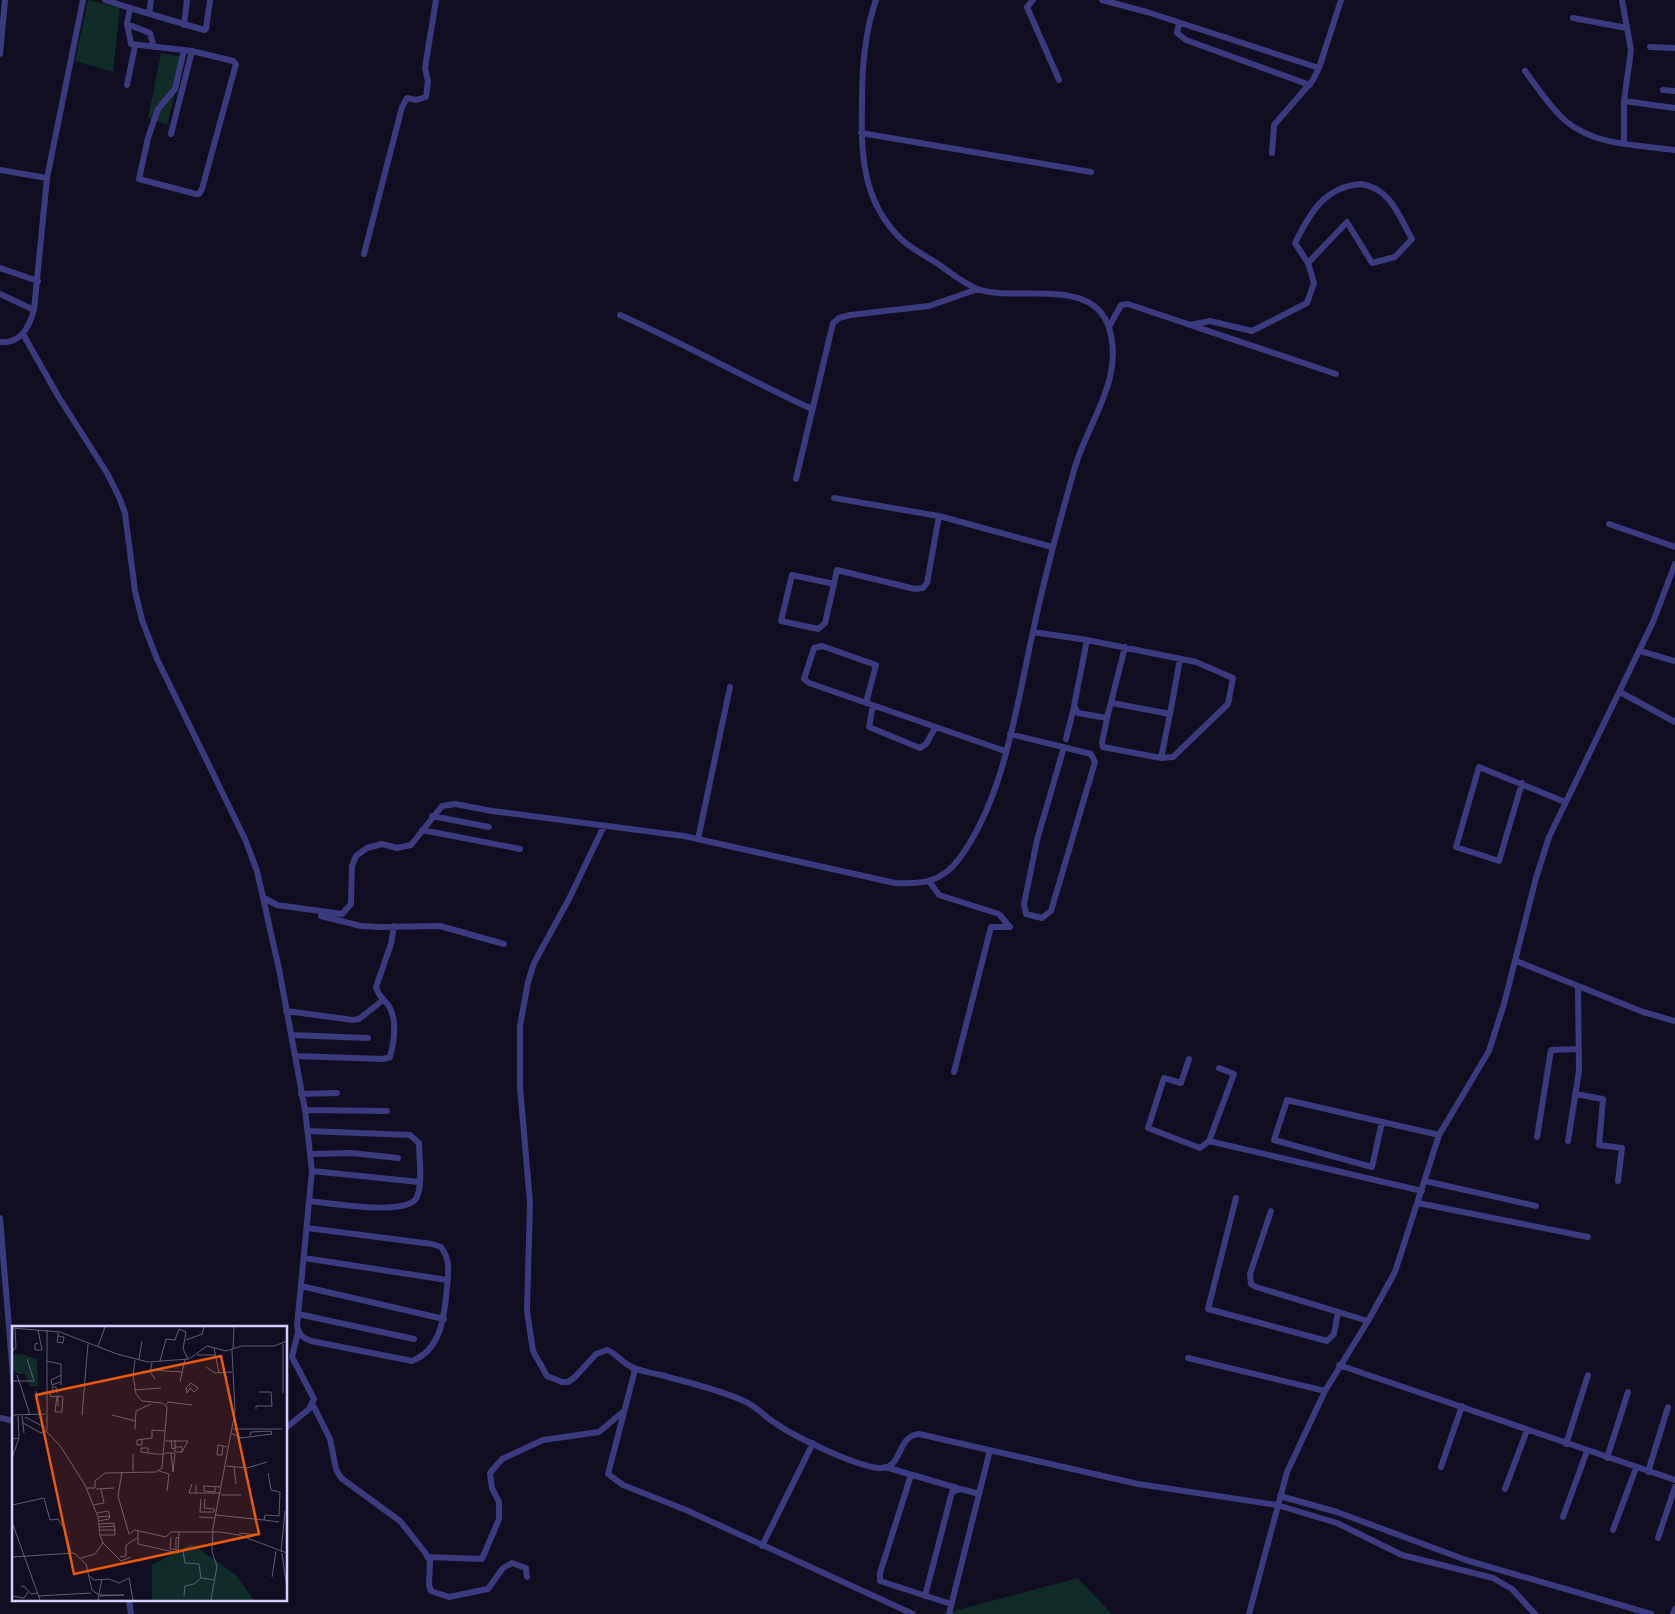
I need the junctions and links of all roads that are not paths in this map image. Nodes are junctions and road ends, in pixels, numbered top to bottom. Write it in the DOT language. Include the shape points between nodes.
graph roads {
  1 [pos="5,0"];
  2 [pos="83,0"];
  3 [pos="105,0"];
  4 [pos="151,0"];
  5 [pos="187,0"];
  6 [pos="210,0"];
  7 [pos="436,0"];
  8 [pos="876,0"];
  9 [pos="1033,0"];
  10 [pos="1102,0"];
  11 [pos="1341,0"];
  12 [pos="1622,0"];
  13 [pos="130,8"];
  14 [pos="149,14"];
  15 [pos="1573,18"];
  16 [pos="1179,23"];
  17 [pos="127,24"];
  18 [pos="184,25"];
  19 [pos="1627,28"];
  20 [pos="135,46"];
  21 [pos="154,47"];
  22 [pos="1650,47"];
  23 [pos="1675,48"];
  24 [pos="184,50"];
  25 [pos="192,51"];
  26 [pos="0,54"];
  27 [pos="1319,68"];
  28 [pos="1525,71"];
  29 [pos="1059,80"];
  30 [pos="127,85"];
  31 [pos="1310,85"];
  32 [pos="1663,90"];
  33 [pos="1675,91"];
  34 [pos="1624,101"];
  35 [pos="1675,108"];
  36 [pos="861,133"];
  37 [pos="171,134"];
  38 [pos="1624,144"];
  39 [pos="1675,150"];
  40 [pos="1272,153"];
  41 [pos="0,170"];
  42 [pos="1091,172"];
  43 [pos="47,178"];
  44 [pos="364,254"];
  45 [pos="1308,263"];
  46 [pos="0,268"];
  47 [pos="38,281"];
  48 [pos="978,289"];
  49 [pos="0,294"];
  50 [pos="34,310"];
  51 [pos="620,315"];
  52 [pos="1189,325"];
  53 [pos="1109,327"];
  54 [pos="23,334"];
  55 [pos="0,342"];
  56 [pos="1336,374"];
  57 [pos="812,409"];
  58 [pos="796,479"];
  59 [pos="834,498"];
  60 [pos="939,516"];
  61 [pos="1609,524"];
  62 [pos="1052,547"];
  63 [pos="1675,547"];
  64 [pos="1675,564"];
  65 [pos="834,584"];
  66 [pos="1033,632"];
  67 [pos="1088,640"];
  68 [pos="1125,647"];
  69 [pos="1640,651"];
  70 [pos="1180,659"];
  71 [pos="1675,661"];
  72 [pos="730,686"];
  73 [pos="1620,692"];
  74 [pos="1112,703"];
  75 [pos="870,704"];
  76 [pos="1074,706"];
  77 [pos="1170,714"];
  78 [pos="1107,718"];
  79 [pos="1675,722"];
  80 [pos="935,728"];
  81 [pos="1010,734"];
  82 [pos="1066,739"];
  83 [pos="1064,747"];
  84 [pos="1005,751"];
  85 [pos="1161,758"];
  86 [pos="1522,783"];
  87 [pos="1565,802"];
  88 [pos="432,816"];
  89 [pos="604,826"];
  90 [pos="489,827"];
  91 [pos="422,830"];
  92 [pos="698,839"];
  93 [pos="520,849"];
  94 [pos="929,881"];
  95 [pos="264,898"];
  96 [pos="266,907"];
  97 [pos="349,908"];
  98 [pos="348,922"];
  99 [pos="394,926"];
  100 [pos="504,944"];
  101 [pos="1516,961"];
  102 [pos="1578,986"];
  103 [pos="383,1000"];
  104 [pos="286,1011"];
  105 [pos="1675,1020"];
  106 [pos="291,1035"];
  107 [pos="368,1038"];
  108 [pos="1579,1049"];
  109 [pos="295,1056"];
  110 [pos="1189,1059"];
  111 [pos="1219,1068"];
  112 [pos="954,1072"];
  113 [pos="337,1093"];
  114 [pos="301,1094"];
  115 [pos="1575,1094"];
  116 [pos="304,1110"];
  117 [pos="387,1111"];
  118 [pos="1382,1122"];
  119 [pos="308,1131"];
  120 [pos="1439,1135"];
  121 [pos="1537,1137"];
  122 [pos="1209,1141"];
  123 [pos="1568,1141"];
  124 [pos="311,1154"];
  125 [pos="398,1158"];
  126 [pos="312,1171"];
  127 [pos="1425,1181"];
  128 [pos="1618,1181"];
  129 [pos="419,1182"];
  130 [pos="1422,1191"];
  131 [pos="1236,1198"];
  132 [pos="310,1201"];
  133 [pos="1418,1203"];
  134 [pos="1536,1206"];
  135 [pos="1271,1211"];
  136 [pos="0,1218"];
  137 [pos="307,1228"];
  138 [pos="1588,1237"];
  139 [pos="304,1258"];
  140 [pos="447,1280"];
  141 [pos="301,1286"];
  142 [pos="1338,1312"];
  143 [pos="298,1314"];
  144 [pos="444,1319"];
  145 [pos="1368,1321"];
  146 [pos="298,1332"];
  147 [pos="414,1339"];
  148 [pos="294,1346"];
  149 [pos="288,1350"];
  150 [pos="1188,1358"];
  151 [pos="12,1364"];
  152 [pos="1339,1365"];
  153 [pos="631,1367"];
  154 [pos="1588,1375"];
  155 [pos="1325,1391"];
  156 [pos="1628,1392"];
  157 [pos="313,1405"];
  158 [pos="1462,1406"];
  159 [pos="1668,1407"];
  160 [pos="624,1410"];
  161 [pos="288,1426"];
  162 [pos="1527,1430"];
  163 [pos="813,1443"];
  164 [pos="1566,1444"];
  165 [pos="990,1450"];
  166 [pos="1587,1451"];
  167 [pos="1607,1458"];
  168 [pos="1441,1466"];
  169 [pos="886,1467"];
  170 [pos="1636,1468"];
  171 [pos="1648,1472"];
  172 [pos="911,1475"];
  173 [pos="1675,1480"];
  174 [pos="957,1488"];
  175 [pos="1675,1488"];
  176 [pos="1506,1489"];
  177 [pos="979,1494"];
  178 [pos="1280,1496"];
  179 [pos="1277,1505"];
  180 [pos="1563,1517"];
  181 [pos="1613,1530"];
  182 [pos="1658,1538"];
  183 [pos="762,1546"];
  184 [pos="428,1558"];
  185 [pos="527,1577"];
  186 [pos="925,1596"];
  187 [pos="952,1604"];
  188 [pos="1675,1608"];
  189 [pos="913,1614"];
  190 [pos="949,1614"];
  191 [pos="1249,1614"];
  192 [pos="1535,1614"];
  193 [pos="1651,1614"];
  194 [pos="1673,1614"];
  1 -- 26 [label="street"];
  2 -- 43 [label="street"];
  3 -- 13 [label="street"];
  4 -- 14 [label="street"];
  5 -- 18 [label="street"];
  6 -- 18 [label="street" via="205,30"];
  7 -- 44 [label="street" via="425,68 428,82 426,97 407,98 402,107"];
  8 -- 36 [label="street" via="862,73"];
  9 -- 29 [label="street" via="1027,7"];
  10 -- 16 [label="street"];
  11 -- 27 [label="street"];
  12 -- 19 [label="street"];
  13 -- 14 [label="street"];
  13 -- 17 [label="street"];
  14 -- 18 [label="street"];
  15 -- 19 [label="street"];
  16 -- 27 [label="street"];
  16 -- 31 [label="street" via="1177,33 1186,40"];
  17 -- 20 [label="street" via="129,41"];
  17 -- 21 [label="street" via="150,33"];
  19 -- 34 [label="street" via="1631,50"];
  20 -- 21 [label="street"];
  20 -- 30 [label="street"];
  21 -- 24 [label="street"];
  22 -- 23 [label="street"];
  24 -- 25 [label="street"];
  24 -- 25 [label="street" via="175,89 158,109 139,179 199,194 236,64"];
  25 -- 37 [label="street"];
  27 -- 31 [label="street"];
  28 -- 38 [label="street" via="1568,122 1594,137"];
  31 -- 40 [label="street" via="1274,125"];
  32 -- 33 [label="street"];
  34 -- 35 [label="street"];
  34 -- 38 [label="street"];
  36 -- 42 [label="street"];
  36 -- 48 [label="street" via="864,175 889,226 904,242"];
  38 -- 39 [label="street"];
  41 -- 43 [label="street"];
  43 -- 47 [label="street"];
  45 -- 45 [label="street" via="1294,243 1310,214 1325,198 1345,186 1374,186 1383,192 1412,239 1395,257 1372,264 1347,222"];
  45 -- 52 [label="street" via="1314,283 1307,303 1252,331 1210,321"];
  46 -- 47 [label="street"];
  47 -- 50 [label="street"];
  48 -- 53 [label="street" via="994,294 1040,293 1081,299 1098,311"];
  48 -- 57 [label="street" via="929,306 838,318 830,330"];
  49 -- 50 [label="street"];
  50 -- 54 [label="street"];
  51 -- 57 [label="street"];
  52 -- 53 [label="street" via="1124,304"];
  52 -- 56 [label="street"];
  53 -- 62 [label="street" via="1112,364 1109,384 1077,459"];
  54 -- 55 [label="street"];
  54 -- 95 [label="street" via="107,473 126,513 135,591 142,620 170,688 245,839"];
  57 -- 58 [label="street"];
  59 -- 60 [label="street"];
  60 -- 62 [label="street"];
  60 -- 65 [label="street" via="927,583 923,588 915,589 837,570"];
  61 -- 63 [label="street"];
  62 -- 66 [label="street"];
  64 -- 69 [label="street"];
  65 -- 65 [label="street" via="792,575 782,622 822,628"];
  66 -- 67 [label="street"];
  66 -- 81 [label="street"];
  67 -- 68 [label="street"];
  67 -- 76 [label="street"];
  68 -- 70 [label="street"];
  68 -- 74 [label="street"];
  69 -- 71 [label="street"];
  69 -- 73 [label="street"];
  70 -- 77 [label="street"];
  70 -- 85 [label="street" via="1196,662 1233,678 1228,704 1173,757"];
  72 -- 92 [label="street"];
  73 -- 79 [label="street"];
  73 -- 87 [label="street"];
  74 -- 77 [label="street"];
  74 -- 78 [label="street"];
  75 -- 75 [label="street" via="804,679 814,648 822,646 876,665"];
  75 -- 80 [label="street"];
  75 -- 80 [label="street" via="869,726 920,748"];
  76 -- 78 [label="street" via="1078,713"];
  76 -- 82 [label="street"];
  77 -- 85 [label="street"];
  78 -- 85 [label="street" via="1103,747"];
  80 -- 84 [label="street"];
  81 -- 83 [label="street"];
  81 -- 84 [label="street"];
  83 -- 83 [label="street" via="1037,840 1024,904 1026,914 1042,918 1050,911 1095,766 1091,754"];
  84 -- 94 [label="street" via="977,830 958,861 940,878"];
  86 -- 86 [label="street" via="1479,767 1456,847 1498,861"];
  86 -- 87 [label="street"];
  87 -- 101 [label="street" via="1543,852"];
  88 -- 89 [label="street" via="442,806 454,804"];
  88 -- 90 [label="street"];
  88 -- 91 [label="street"];
  89 -- 92 [label="street"];
  89 -- 153 [label="street" via="570,899 534,963 523,1000 520,1086 530,1210 527,1311 533,1351 544,1371 555,1380 568,1382 602,1350 611,1351"];
  91 -- 93 [label="street"];
  91 -- 97 [label="street" via="416,840 404,848 382,844 367,848 356,856 352,866"];
  92 -- 94 [label="street" via="894,883"];
  94 -- 112 [label="street" via="939,895 999,914 1010,927 991,927"];
  95 -- 96 [label="street"];
  95 -- 97 [label="street" via="277,905 336,914 342,914"];
  96 -- 98 [label="street"];
  96 -- 104 [label="street"];
  97 -- 98 [label="street"];
  98 -- 99 [label="street" via="361,926"];
  99 -- 100 [label="street" via="440,926"];
  99 -- 103 [label="street" via="376,987"];
  101 -- 102 [label="street"];
  101 -- 120 [label="street" via="1489,1051"];
  102 -- 105 [label="street" via="1643,1012"];
  102 -- 108 [label="street"];
  103 -- 104 [label="street" via="353,1020"];
  103 -- 109 [label="street" via="394,1021 392,1046 387,1058"];
  104 -- 106 [label="street"];
  106 -- 107 [label="street"];
  106 -- 109 [label="street"];
  108 -- 115 [label="street"];
  108 -- 121 [label="street" via="1551,1050"];
  109 -- 114 [label="street"];
  110 -- 122 [label="street" via="1181,1084 1164,1078 1148,1128 1200,1148"];
  111 -- 122 [label="street" via="1234,1074"];
  113 -- 114 [label="street"];
  114 -- 116 [label="street"];
  115 -- 123 [label="street"];
  115 -- 128 [label="street" via="1603,1099 1599,1145 1622,1148"];
  116 -- 117 [label="street"];
  116 -- 119 [label="street"];
  118 -- 118 [label="street" via="1287,1100 1274,1140 1372,1166"];
  118 -- 120 [label="street"];
  119 -- 124 [label="street"];
  119 -- 129 [label="street" via="414,1137 419,1143"];
  120 -- 127 [label="street"];
  122 -- 130 [label="street"];
  124 -- 125 [label="street" via="351,1153"];
  124 -- 126 [label="street"];
  126 -- 129 [label="street"];
  126 -- 132 [label="street"];
  127 -- 130 [label="street"];
  127 -- 134 [label="street"];
  129 -- 132 [label="street" via="417,1196 403,1208"];
  130 -- 133 [label="street"];
  131 -- 142 [label="street" via="1208,1309 1328,1341 1334,1334"];
  132 -- 137 [label="street"];
  133 -- 138 [label="street"];
  133 -- 145 [label="street" via="1395,1272"];
  135 -- 142 [label="street" via="1250,1274 1251,1284"];
  136 -- 151 [label="street"];
  137 -- 139 [label="street"];
  137 -- 140 [label="street" via="438,1245 448,1260"];
  139 -- 140 [label="street"];
  139 -- 141 [label="street"];
  140 -- 144 [label="street"];
  141 -- 143 [label="street"];
  141 -- 144 [label="street"];
  142 -- 145 [label="street"];
  143 -- 146 [label="street"];
  143 -- 147 [label="street"];
  144 -- 146 [label="street" via="428,1352 412,1361 311,1341"];
  145 -- 152 [label="street"];
  146 -- 148 [label="street"];
  148 -- 149 [label="street"];
  148 -- 157 [label="street" via="293,1361 312,1394"];
  150 -- 155 [label="street"];
  152 -- 155 [label="street"];
  152 -- 158 [label="street"];
  153 -- 160 [label="street" via="635,1370"];
  153 -- 163 [label="street" via="746,1402 775,1423"];
  154 -- 164 [label="street"];
  155 -- 178 [label="street" via="1287,1472"];
  156 -- 167 [label="street"];
  157 -- 161 [label="street"];
  157 -- 184 [label="street" via="330,1439 341,1478 400,1521"];
  158 -- 162 [label="street"];
  158 -- 168 [label="street"];
  159 -- 171 [label="street"];
  160 -- 183 [label="street" via="608,1474 623,1485"];
  160 -- 184 [label="street" via="599,1432 543,1440 502,1459 490,1473 492,1488 499,1502 499,1518 482,1560"];
  162 -- 164 [label="street"];
  162 -- 176 [label="street"];
  163 -- 169 [label="street" via="869,1466"];
  163 -- 183 [label="street"];
  164 -- 166 [label="street"];
  165 -- 169 [label="street" via="915,1434 905,1441 895,1462"];
  165 -- 177 [label="street"];
  165 -- 179 [label="street" via="1138,1484"];
  166 -- 167 [label="street"];
  166 -- 180 [label="street"];
  167 -- 170 [label="street"];
  169 -- 172 [label="street"];
  170 -- 171 [label="street"];
  170 -- 181 [label="street"];
  171 -- 173 [label="street"];
  172 -- 174 [label="street"];
  172 -- 186 [label="street" via="878,1577 887,1585"];
  174 -- 177 [label="street"];
  174 -- 186 [label="street" via="952,1492"];
  175 -- 182 [label="street"];
  177 -- 187 [label="street"];
  178 -- 179 [label="street"];
  178 -- 193 [label="street" via="1337,1512 1466,1560"];
  179 -- 191 [label="street"];
  179 -- 192 [label="street" via="1337,1523 1402,1555 1502,1581"];
  183 -- 189 [label="street"];
  184 -- 185 [label="street" via="429,1586 431,1591 442,1597 488,1590 503,1568 512,1563 526,1568"];
  186 -- 187 [label="street"];
  187 -- 190 [label="street"];
  188 -- 194 [label="street"];
}
